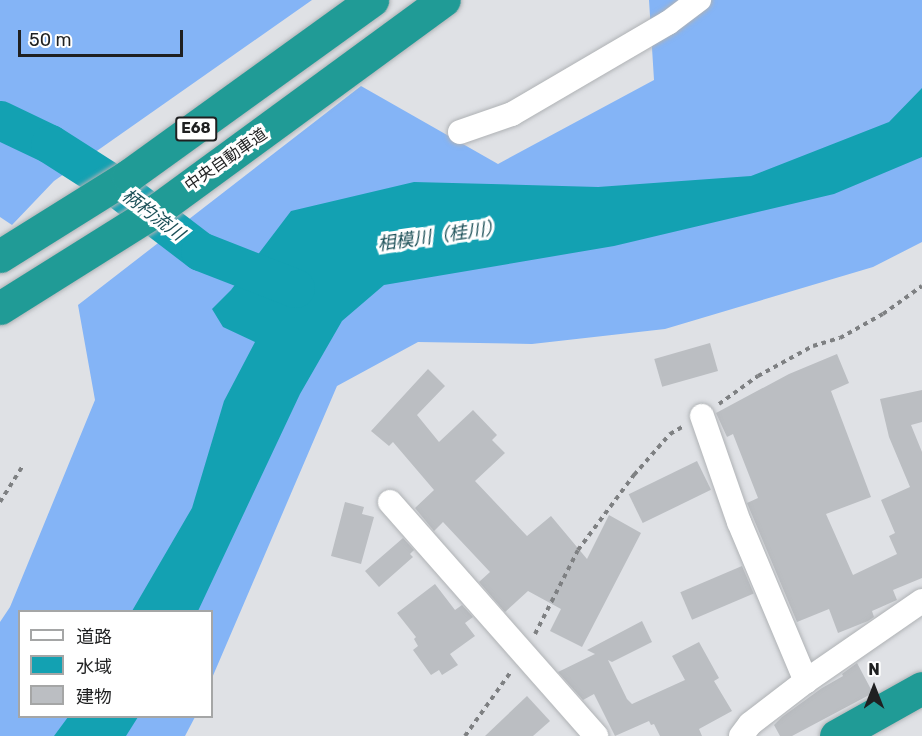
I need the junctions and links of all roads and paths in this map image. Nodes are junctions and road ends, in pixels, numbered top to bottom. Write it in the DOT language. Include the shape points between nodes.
graph roads {
  1 [pos="444,0"];
  2 [pos="699,0"];
  3 [pos="369,2"];
  4 [pos="460,132"];
  5 [pos="9,251"];
  6 [pos="922,286"];
  7 [pos="0,308"];
  8 [pos="702,416"];
  9 [pos="22,467"];
  10 [pos="0,502"];
  11 [pos="390,502"];
  12 [pos="922,600"];
  13 [pos="524,654"];
  14 [pos="806,681"];
  15 [pos="922,688"];
  16 [pos="465,736"];
  17 [pos="596,736"];
  18 [pos="741,736"];
  19 [pos="836,736"];
  1 -- 7 [label="highway, 中央自動車道 / E68" via="167,202"];
  2 -- 4 [label="street" via="668,23 512,114"];
  3 -- 5 [label="highway, E68" via="138,169"];
  6 -- 8 [label="path" via="840,338 813,346 758,376"];
  8 -- 13 [label="path" via="670,434 634,475 578,550"];
  8 -- 14 [label="street" via="739,522"];
  9 -- 10 [label="path"];
  11 -- 13 [label="street"];
  12 -- 14 [label="street"];
  13 -- 16 [label="path"];
  13 -- 17 [label="street"];
  14 -- 18 [label="street" via="750,724"];
  15 -- 19 [label="highway"];
}
